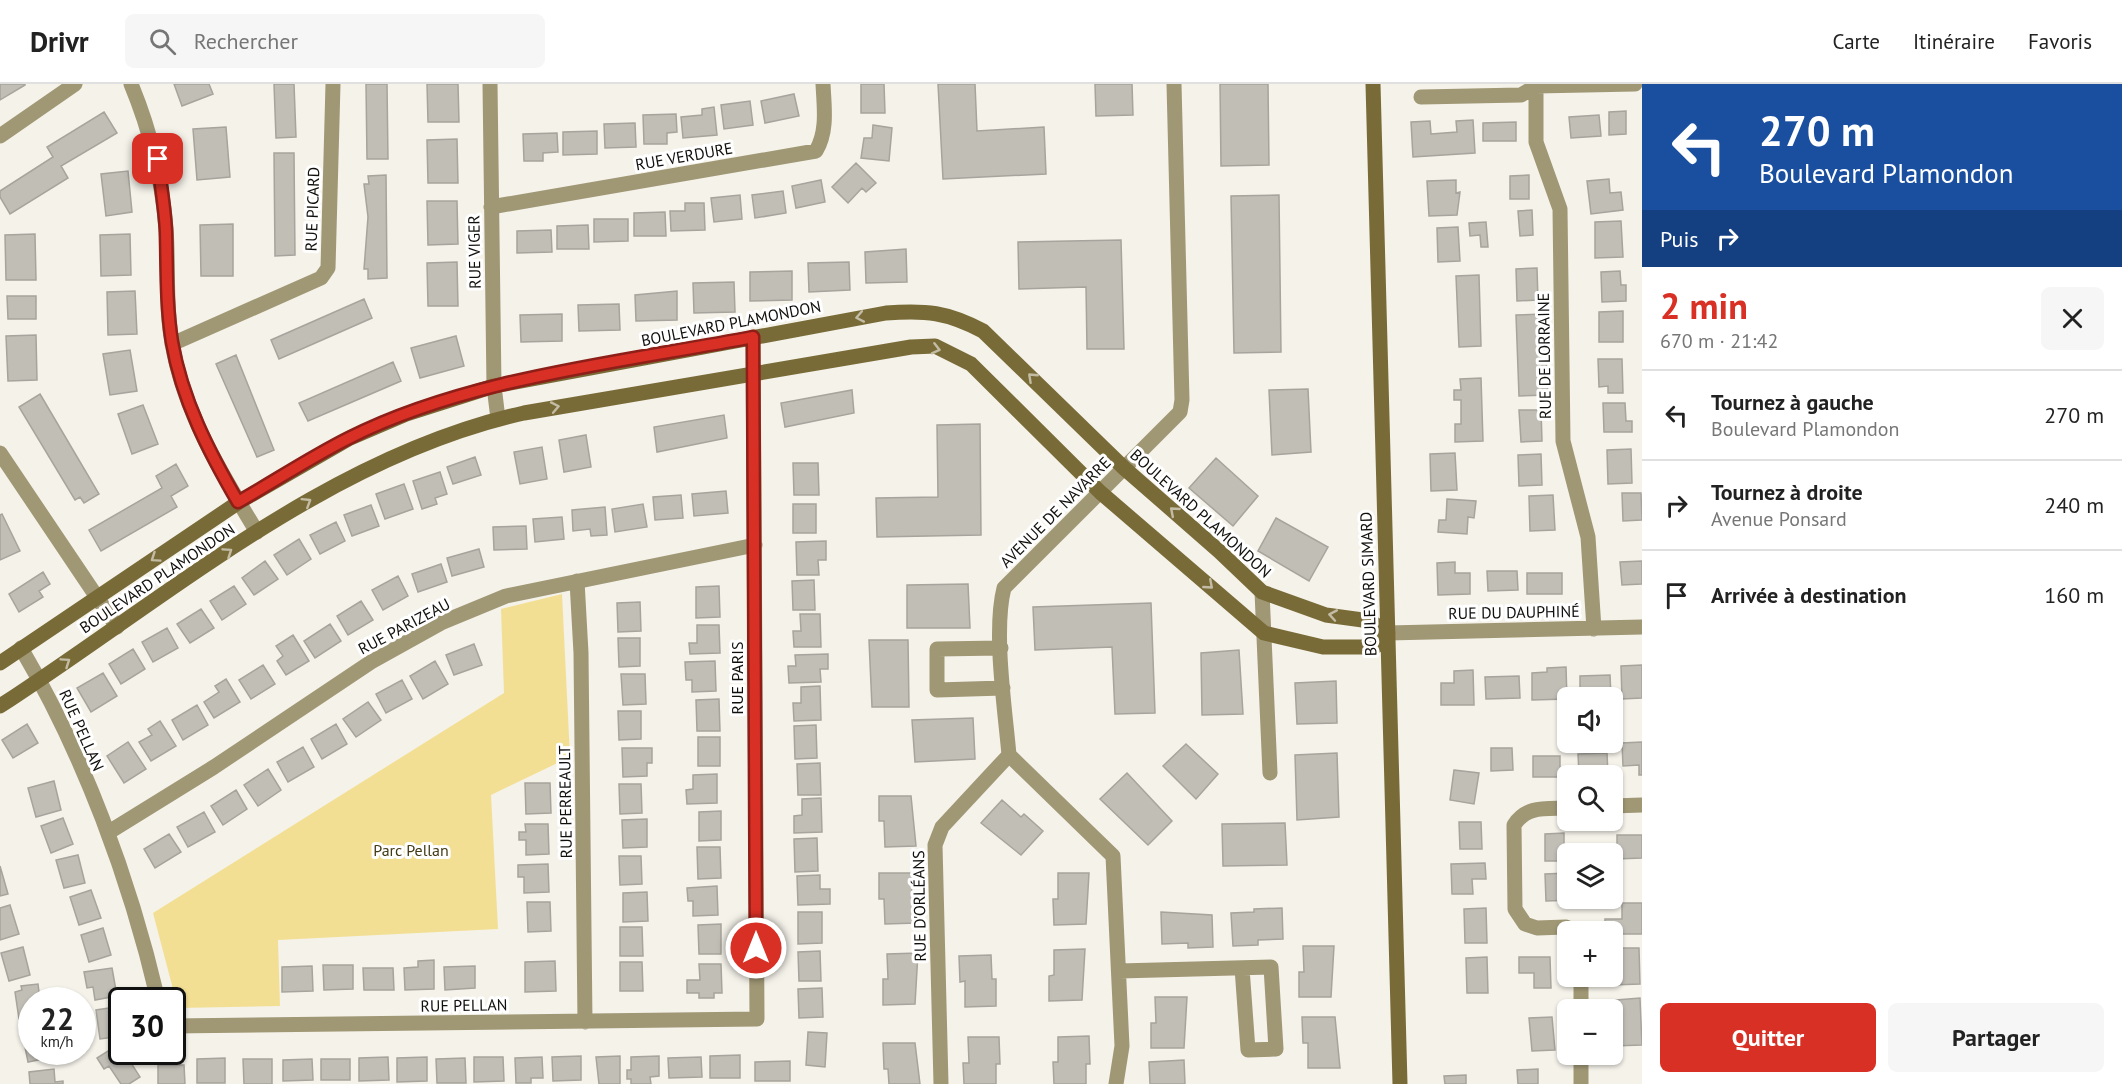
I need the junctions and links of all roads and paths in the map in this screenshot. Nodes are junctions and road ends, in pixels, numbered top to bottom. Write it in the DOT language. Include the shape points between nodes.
graph roads {
  1 [pos="75,84"];
  2 [pos="131,84"];
  3 [pos="333,84"];
  4 [pos="490,84"];
  5 [pos="823,84"];
  6 [pos="1174,84"];
  7 [pos="1373,84"];
  8 [pos="1635,84"];
  9 [pos="1536,85"];
  10 [pos="1421,97"];
  11 [pos="0,136"];
  12 [pos="491,207"];
  13 [pos="753,337"];
  14 [pos="172,344"];
  15 [pos="754,373"];
  16 [pos="494,386"];
  17 [pos="498,419"];
  18 [pos="0,453"];
  19 [pos="1124,468"];
  20 [pos="1100,492"];
  21 [pos="238,502"];
  22 [pos="257,532"];
  23 [pos="754,545"];
  24 [pos="577,581"];
  25 [pos="1262,592"];
  26 [pos="98,596"];
  27 [pos="117,627"];
  28 [pos="1642,627"];
  29 [pos="1594,629"];
  30 [pos="1264,633"];
  31 [pos="1388,633"];
  32 [pos="21,648"];
  33 [pos="1001,648"];
  34 [pos="0,663"];
  35 [pos="40,680"];
  36 [pos="1004,688"];
  37 [pos="0,706"];
  38 [pos="1009,755"];
  39 [pos="1270,773"];
  40 [pos="1642,805"];
  41 [pos="1623,806"];
  42 [pos="1557,808"];
  43 [pos="109,832"];
  44 [pos="1557,927"];
  45 [pos="1242,969"];
  46 [pos="1119,971"];
  47 [pos="154,987"];
  48 [pos="757,1019"];
  49 [pos="585,1022"];
  50 [pos="186,1026"];
  51 [pos="1581,1065"];
  52 [pos="941,1084"];
  53 [pos="1116,1084"];
  54 [pos="1400,1084"];
  55 [pos="1581,1084"];
  1 -- 11 [label="street"];
  2 -- 14 [label="street" via="158,159"];
  3 -- 14 [label="street, RUE PICARD" via="328,268 321,278"];
  4 -- 12 [label="street, RUE VIGER"];
  5 -- 12 [label="street, RUE VERDURE" via="824,128 816,151"];
  6 -- 19 [label="street, AVENUE DE NAVARRE" via="1182,400 1175,417"];
  7 -- 31 [label="street, BOULEVARD SIMARD"];
  8 -- 9 [label="street"];
  9 -- 10 [label="street" via="1521,95"];
  9 -- 29 [label="street, RUE DE LORRAINE" via="1536,142 1560,209 1563,441 1588,537"];
  12 -- 16 [label="street, RUE VIGER"];
  13 -- 15 [label="street, RUE PARIS"];
  13 -- 16 [label="street, BOULEVARD PLAMONDON"];
  19 -- 13 [label="street, BOULEVARD PLAMONDON, one-way" via="983,331 957,317 926,310 886,313"];
  14 -- 21 [label="street" via="200,435"];
  17 -- 15 [label="street, BOULEVARD PLAMONDON, one-way"];
  15 -- 20 [label="street, BOULEVARD PLAMONDON, one-way" via="935,346 971,364"];
  15 -- 23 [label="street, RUE PARIS"];
  16 -- 17 [label="street, RUE VIGER"];
  16 -- 21 [label="street, BOULEVARD PLAMONDON" via="406,414 350,438"];
  22 -- 17 [label="street, BOULEVARD PLAMONDON, one-way" via="336,484 392,456"];
  18 -- 26 [label="street"];
  19 -- 20 [label="street, AVENUE DE NAVARRE"];
  25 -- 19 [label="street, BOULEVARD PLAMONDON, one-way"];
  20 -- 30 [label="street, BOULEVARD PLAMONDON, one-way"];
  20 -- 33 [label="street, AVENUE DE NAVARRE" via="1004,588"];
  21 -- 22 [label="street"];
  21 -- 26 [label="street, BOULEVARD PLAMONDON, one-way"];
  27 -- 22 [label="street, BOULEVARD PLAMONDON, one-way"];
  23 -- 24 [label="street, RUE PARIZEAU"];
  23 -- 48 [label="street, RUE PARIS"];
  24 -- 43 [label="street, RUE PARIZEAU" via="506,596 443,622 371,662"];
  24 -- 49 [label="street, RUE PERREAULT"];
  25 -- 30 [label="street"];
  31 -- 25 [label="street, BOULEVARD PLAMONDON, one-way" via="1370,621 1326,615"];
  26 -- 27 [label="street"];
  26 -- 32 [label="street, BOULEVARD PLAMONDON"];
  35 -- 27 [label="street, BOULEVARD PLAMONDON, one-way"];
  28 -- 29 [label="street, RUE DU DAUPHINÉ"];
  29 -- 31 [label="street, RUE DU DAUPHINÉ"];
  30 -- 31 [label="street, BOULEVARD PLAMONDON" via="1323,647 1375,647"];
  30 -- 39 [label="street"];
  31 -- 54 [label="street, BOULEVARD SIMARD"];
  32 -- 34 [label="street, BOULEVARD PLAMONDON"];
  32 -- 35 [label="street, RUE PELLAN"];
  33 -- 36 [label="street, AVENUE DE NAVARRE"];
  33 -- 36 [label="street" via="937,650 937,690"];
  35 -- 37 [label="street, BOULEVARD PLAMONDON"];
  35 -- 43 [label="street, RUE PELLAN"];
  36 -- 38 [label="street, AVENUE DE NAVARRE"];
  38 -- 46 [label="street" via="1113,856"];
  38 -- 52 [label="street, RUE D'ORLÉANS" via="942,827 935,844"];
  40 -- 41 [label="street"];
  42 -- 44 [label="street" via="1530,809 1514,825 1515,909 1525,924"];
  43 -- 47 [label="street, RUE PELLAN"];
  45 -- 45 [label="street" via="1271,967 1276,1049 1248,1050"];
  45 -- 46 [label="street"];
  46 -- 53 [label="street" via="1122,1046"];
  48 -- 49 [label="street, RUE PELLAN"];
  49 -- 50 [label="street, RUE PELLAN"];
  51 -- 55 [label="street"];
}
